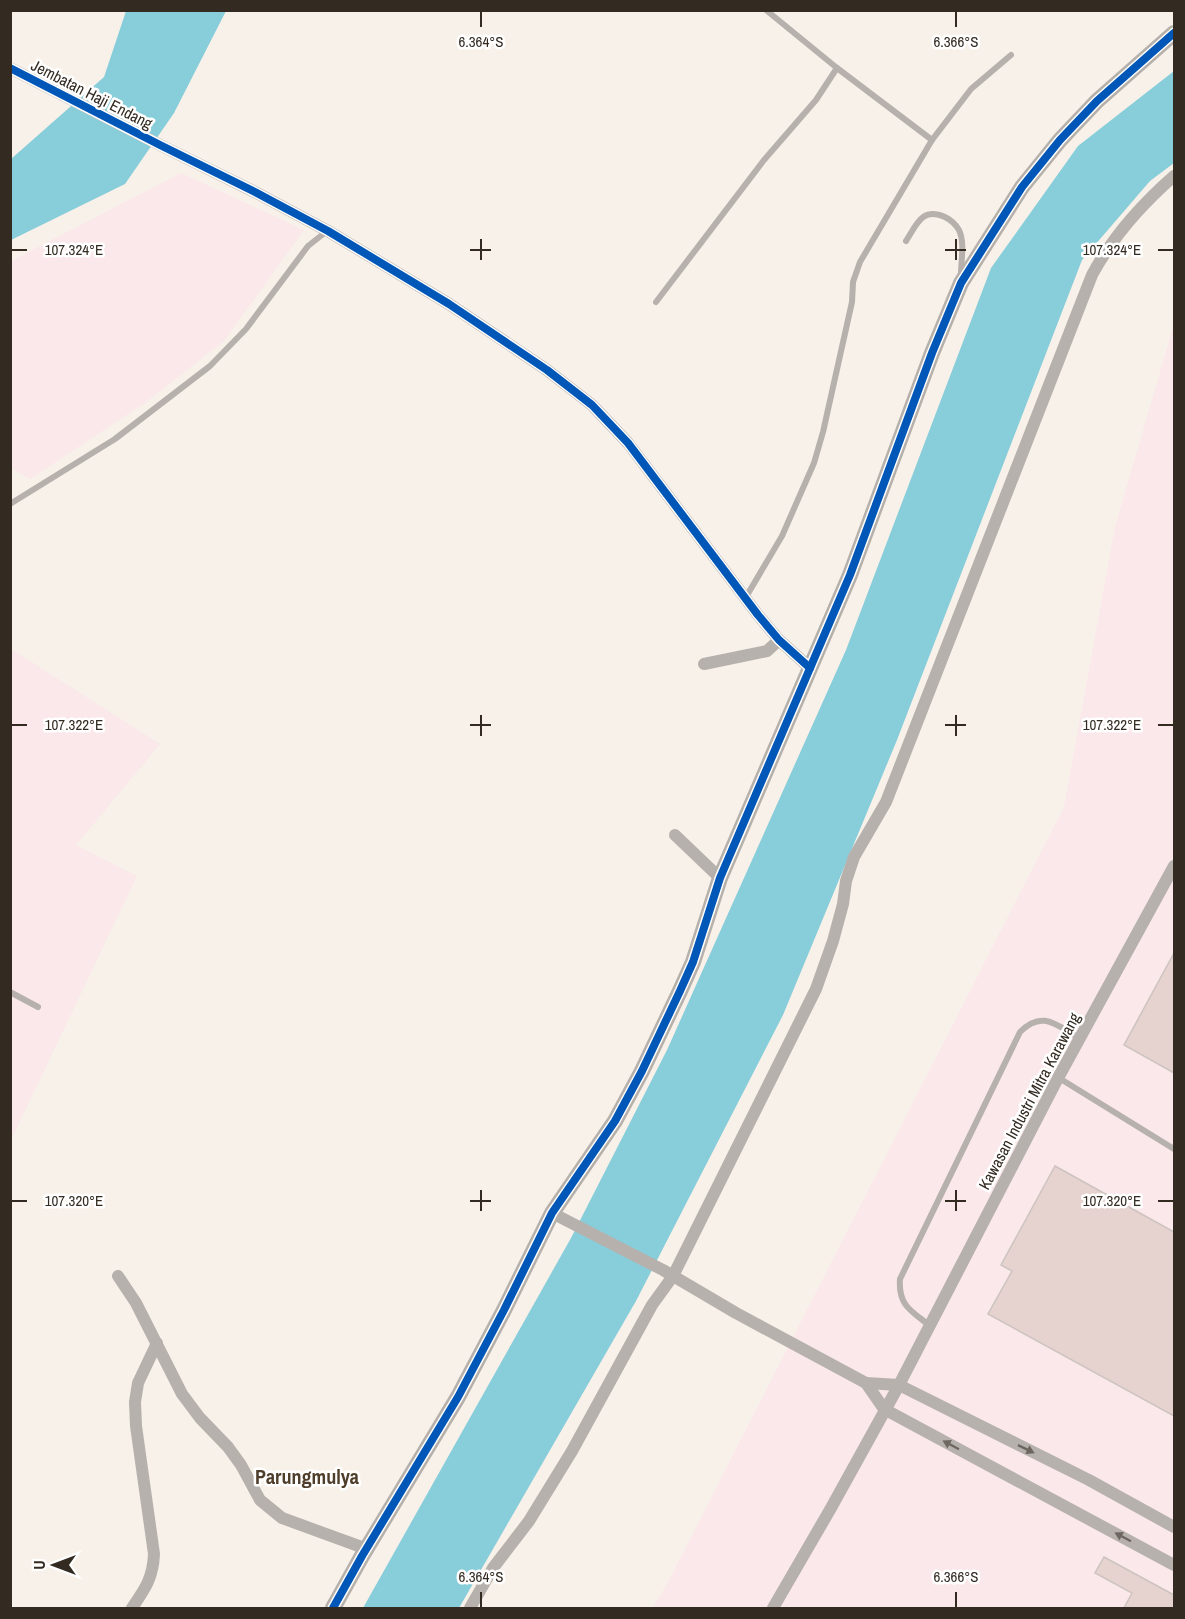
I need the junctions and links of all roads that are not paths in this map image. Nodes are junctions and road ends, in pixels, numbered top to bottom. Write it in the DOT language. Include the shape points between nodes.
graph roads {
  1 [pos="766,10"];
  2 [pos="1174,33"];
  3 [pos="1011,56"];
  4 [pos="10,68"];
  5 [pos="837,68"];
  6 [pos="932,140"];
  7 [pos="1174,176"];
  8 [pos="328,231"];
  9 [pos="906,241"];
  10 [pos="961,284"];
  11 [pos="656,302"];
  12 [pos="10,504"];
  13 [pos="746,597"];
  14 [pos="779,640"];
  15 [pos="704,664"];
  16 [pos="810,668"];
  17 [pos="675,835"];
  18 [pos="1174,867"];
  19 [pos="720,878"];
  20 [pos="11,994"];
  21 [pos="38,1007"];
  22 [pos="1081,1039"];
  23 [pos="1058,1078"];
  24 [pos="1174,1149"];
  25 [pos="552,1212"];
  26 [pos="668,1273"];
  27 [pos="118,1275"];
  28 [pos="929,1325"];
  29 [pos="157,1343"];
  30 [pos="866,1383"];
  31 [pos="899,1385"];
  32 [pos="884,1409"];
  33 [pos="1174,1527"];
  34 [pos="367,1549"];
  35 [pos="1174,1564"];
  36 [pos="132,1608"];
  37 [pos="333,1608"];
  38 [pos="470,1608"];
  39 [pos="772,1608"];
  1 -- 5 [label="lane"];
  2 -- 10 [label="street" via="1096,101 1060,140 1022,187"];
  3 -- 6 [label="lane" via="971,89"];
  4 -- 8 [label="street, Jembatan Haji Endang"];
  5 -- 6 [label="lane"];
  5 -- 11 [label="lane"];
  6 -- 13 [label="lane" via="860,262 814,463 782,536"];
  7 -- 26 [label="street" via="1127,223 1092,275 886,802 854,857 833,942 816,989"];
  8 -- 12 [label="lane" via="298,257 246,329 210,366 115,439"];
  8 -- 13 [label="street, Jembatan Haji Endang" via="450,304 592,405 628,443"];
  9 -- 10 [label="lane" via="928,213 951,220 962,244"];
  10 -- 16 [label="street" via="850,575"];
  13 -- 14 [label="street, Jembatan Haji Endang"];
  14 -- 15 [label="street" via="767,651"];
  14 -- 16 [label="street, Jembatan Haji Endang"];
  16 -- 19 [label="street"];
  17 -- 19 [label="street"];
  18 -- 22 [label="street, Kawasan Industri Mitra Karawang"];
  19 -- 25 [label="street" via="693,962 642,1071 615,1121"];
  20 -- 21 [label="lane"];
  22 -- 23 [label="street, Kawasan Industri Mitra Karawang"];
  22 -- 28 [label="lane" via="1047,1020 1028,1023 1020,1032 900,1279 899,1290 906,1308"];
  23 -- 24 [label="lane"];
  23 -- 28 [label="street, Kawasan Industri Mitra Karawang"];
  25 -- 26 [label="street"];
  25 -- 34 [label="street" via="458,1397"];
  26 -- 30 [label="street"];
  26 -- 38 [label="street" via="572,1451"];
  27 -- 29 [label="street"];
  28 -- 31 [label="street, Kawasan Industri Mitra Karawang"];
  29 -- 34 [label="street" via="182,1394 241,1464 260,1500 282,1518"];
  29 -- 36 [label="street" via="138,1383 135,1402 154,1566"];
  30 -- 31 [label="street"];
  30 -- 32 [label="street"];
  31 -- 32 [label="street, Kawasan Industri Mitra Karawang"];
  31 -- 33 [label="street, one-way"];
  35 -- 32 [label="street, one-way"];
  32 -- 39 [label="street, Kawasan Industri Mitra Karawang"];
  34 -- 37 [label="street"];
}
